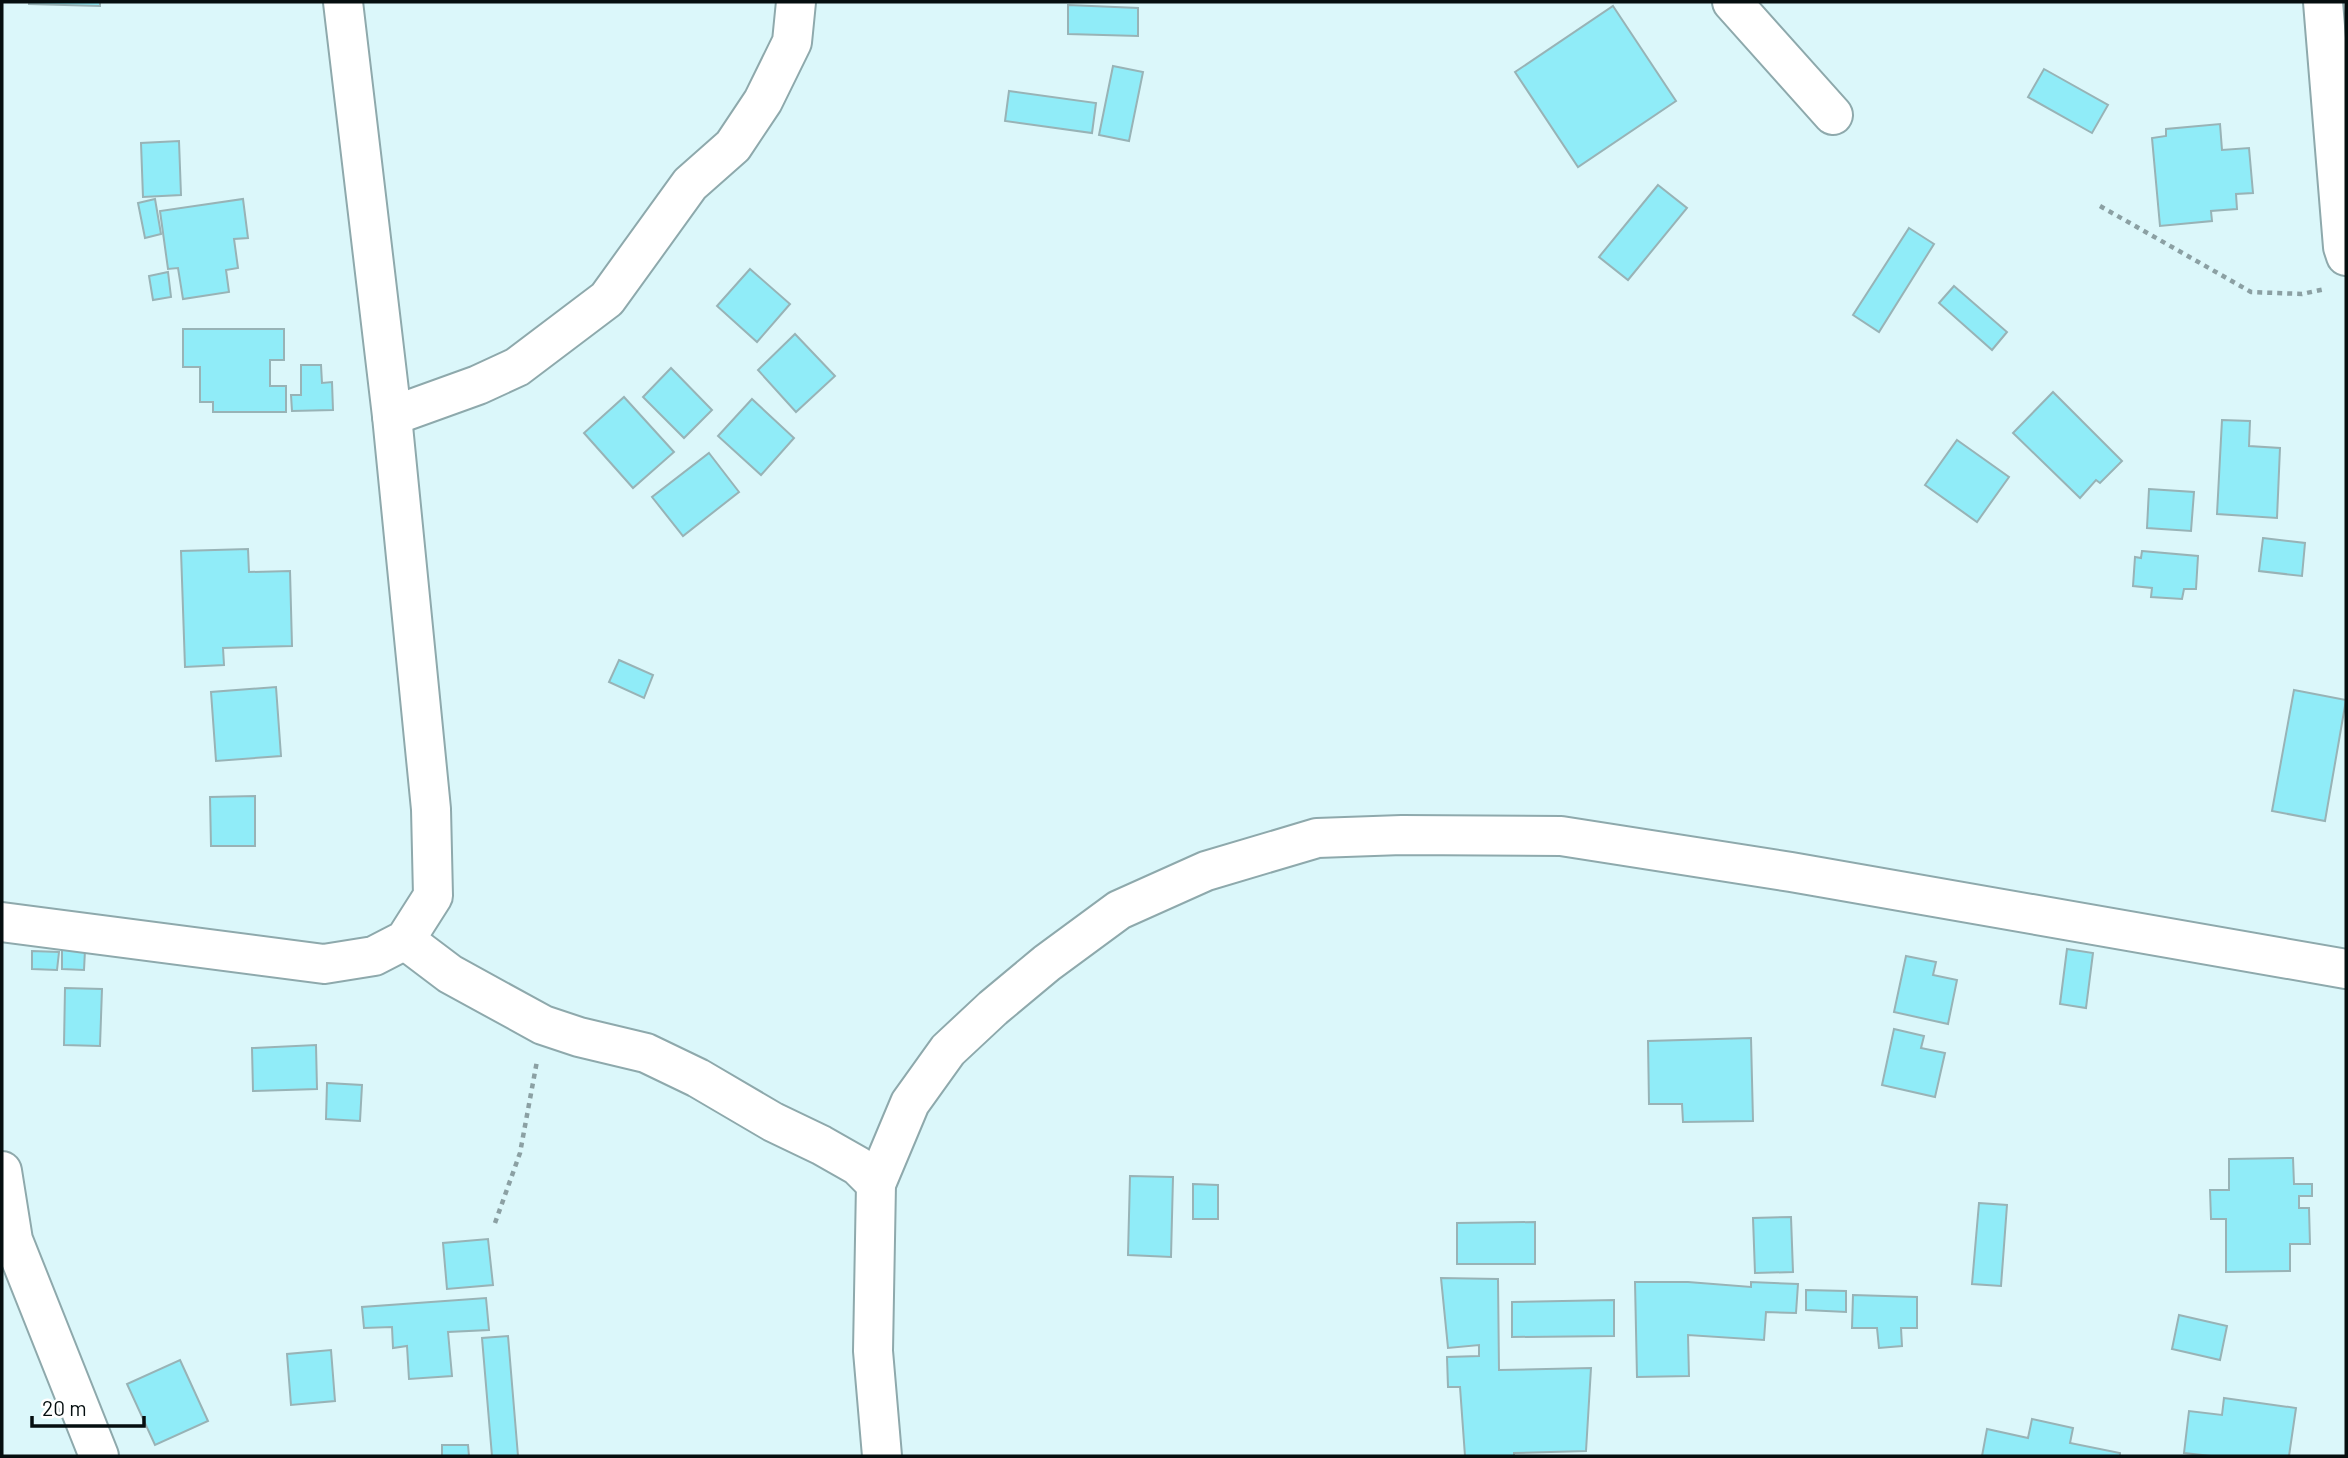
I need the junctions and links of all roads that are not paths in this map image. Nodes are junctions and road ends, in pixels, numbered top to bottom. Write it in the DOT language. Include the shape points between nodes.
graph roads {
  1 [pos="343,2"];
  2 [pos="796,2"];
  3 [pos="1732,2"];
  4 [pos="2323,2"];
  5 [pos="1833,115"];
  6 [pos="2341,271"];
  7 [pos="392,416"];
  8 [pos="2,922"];
  9 [pos="405,940"];
  10 [pos="2346,969"];
  11 [pos="2,1171"];
  12 [pos="876,1184"];
  13 [pos="99,1456"];
  14 [pos="883,1456"];
  1 -- 7 [label="street"];
  2 -- 7 [label="street" via="792,42 763,101 733,146 690,184 607,299 517,367"];
  3 -- 5 [label="street"];
  4 -- 6 [label="street" via="2343,247"];
  7 -- 9 [label="street" via="431,809 433,895"];
  8 -- 9 [label="street" via="324,964 373,956"];
  9 -- 12 [label="street" via="450,974 542,1025 646,1053 830,1150 858,1166"];
  10 -- 12 [label="street" via="1561,836 1317,838 1206,871 1119,910 1047,963 948,1050 910,1103"];
  11 -- 13 [label="street" via="13,1240"];
  12 -- 14 [label="street" via="873,1351"];
}
